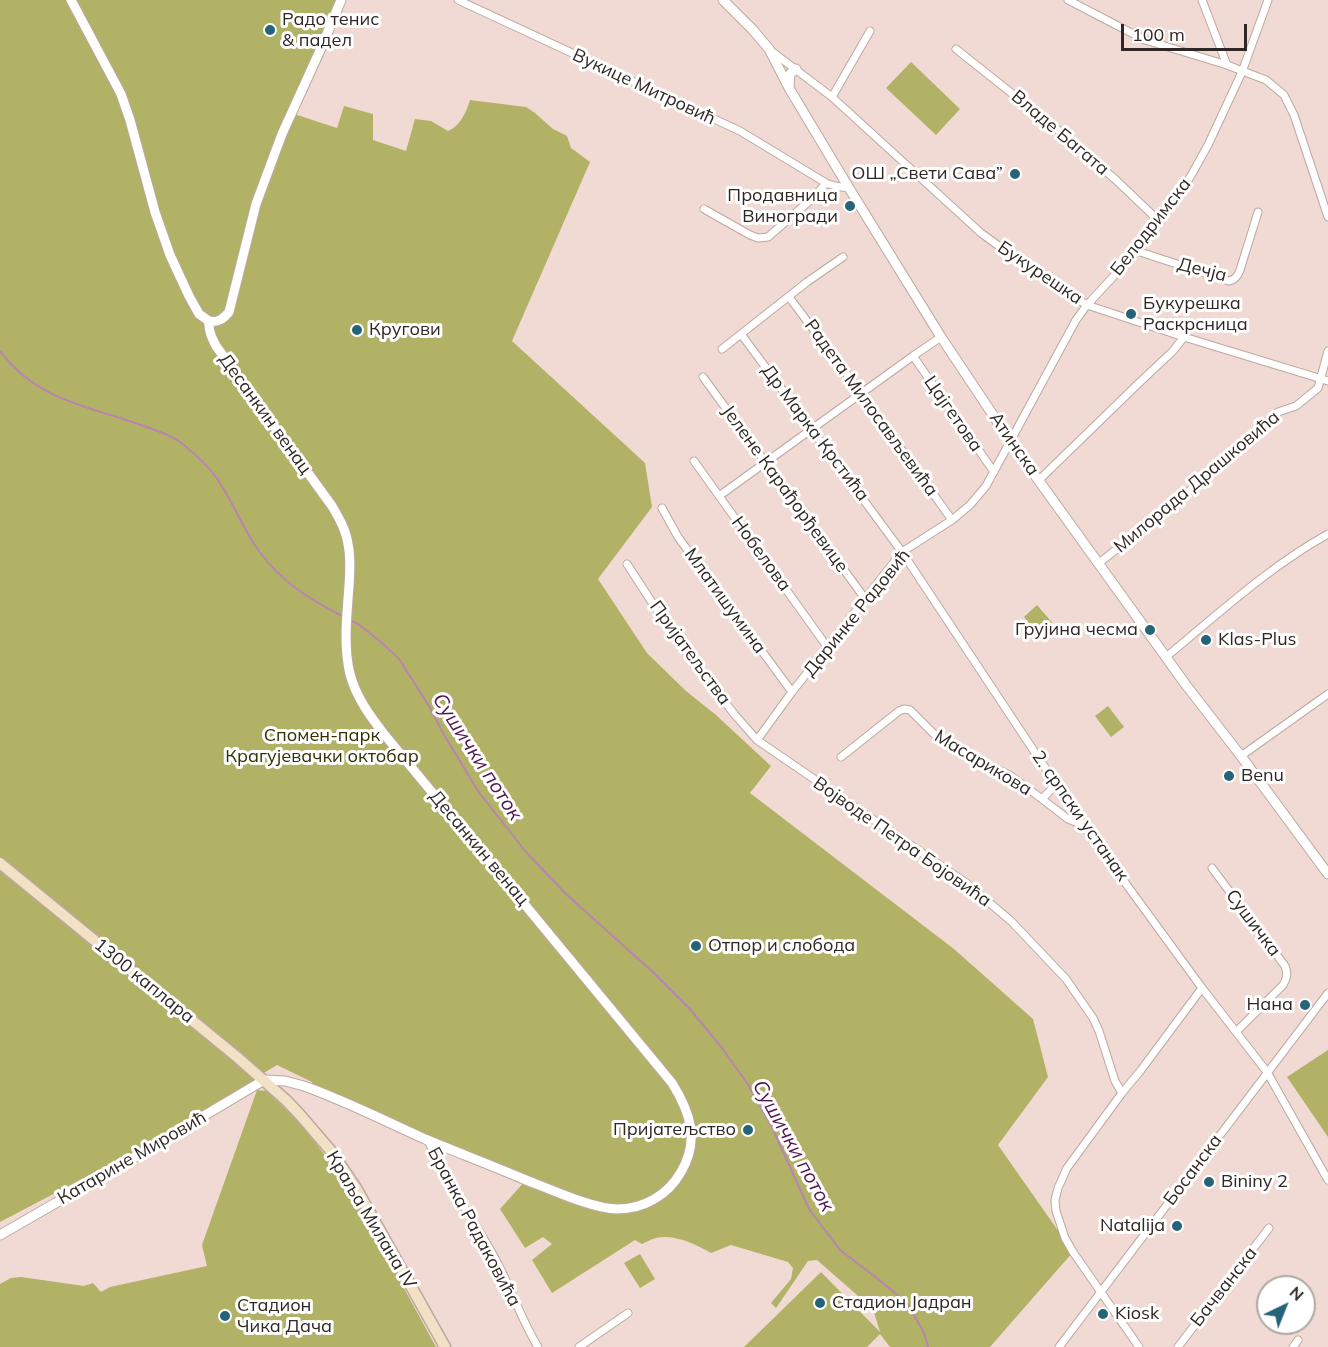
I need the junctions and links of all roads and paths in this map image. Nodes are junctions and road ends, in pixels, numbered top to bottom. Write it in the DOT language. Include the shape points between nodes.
graph roads {
  1 [pos="71,0"];
  2 [pos="341,0"];
  3 [pos="458,0"];
  4 [pos="723,0"];
  5 [pos="1068,0"];
  6 [pos="1202,0"];
  7 [pos="1268,0"];
  8 [pos="870,31"];
  9 [pos="769,49"];
  10 [pos="956,49"];
  11 [pos="1227,65"];
  12 [pos="796,69"];
  13 [pos="1242,72"];
  14 [pos="789,88"];
  15 [pos="832,97"];
  16 [pos="826,183"];
  17 [pos="849,188"];
  18 [pos="704,209"];
  19 [pos="1258,212"];
  20 [pos="1328,217"];
  21 [pos="1160,222"];
  22 [pos="1137,251"];
  23 [pos="843,257"];
  24 [pos="789,297"];
  25 [pos="1087,305"];
  26 [pos="209,321"];
  27 [pos="741,334"];
  28 [pos="941,337"];
  29 [pos="1184,337"];
  30 [pos="722,349"];
  31 [pos="1328,351"];
  32 [pos="913,356"];
  33 [pos="704,377"];
  34 [pos="1324,380"];
  35 [pos="861,393"];
  36 [pos="812,429"];
  37 [pos="1011,442"];
  38 [pos="694,461"];
  39 [pos="765,462"];
  40 [pos="994,472"];
  41 [pos="1039,480"];
  42 [pos="719,496"];
  43 [pos="662,508"];
  44 [pos="952,520"];
  45 [pos="1328,534"];
  46 [pos="903,552"];
  47 [pos="1099,563"];
  48 [pos="627,564"];
  49 [pos="866,600"];
  50 [pos="828,648"];
  51 [pos="1166,657"];
  52 [pos="792,692"];
  53 [pos="1328,694"];
  54 [pos="757,740"];
  55 [pos="1241,756"];
  56 [pos="841,757"];
  57 [pos="1057,783"];
  58 [pos="1042,799"];
  59 [pos="1083,825"];
  60 [pos="0,863"];
  61 [pos="1212,868"];
  62 [pos="1328,874"];
  63 [pos="1202,987"];
  64 [pos="1328,993"];
  65 [pos="1236,1032"];
  66 [pos="1267,1072"];
  67 [pos="264,1080"];
  68 [pos="295,1084"];
  69 [pos="1122,1093"];
  70 [pos="287,1101"];
  71 [pos="428,1140"];
  72 [pos="1328,1180"];
  73 [pos="1269,1228"];
  74 [pos="0,1235"];
  75 [pos="1100,1292"];
  76 [pos="628,1313"];
  77 [pos="1298,1340"];
  78 [pos="445,1347"];
  79 [pos="538,1347"];
  80 [pos="579,1347"];
  81 [pos="1059,1347"];
  82 [pos="1139,1347"];
  83 [pos="1178,1347"];
  84 [pos="1293,1347"];
  1 -- 26 [label="street, Десанкин венац" via="122,94 170,255 189,296"];
  2 -- 26 [label="street" via="256,204 229,312 221,320"];
  3 -- 16 [label="street, Вукице Митровић" via="740,131"];
  4 -- 9 [label="street, Атинска"];
  5 -- 11 [label="street" via="1145,40"];
  6 -- 11 [label="street"];
  7 -- 13 [label="street, Белодримска"];
  8 -- 15 [label="street"];
  9 -- 12 [label="street, Букурешка"];
  9 -- 14 [label="street, Атинска"];
  10 -- 21 [label="street, Владе Багата" via="1063,134"];
  11 -- 13 [label="street"];
  12 -- 14 [label="street" via="790,74"];
  12 -- 15 [label="street, Букурешка"];
  13 -- 20 [label="street" via="1266,80 1284,95"];
  13 -- 21 [label="street, Белодримска" via="1203,154"];
  14 -- 17 [label="street, Атинска"];
  15 -- 25 [label="street, Букурешка" via="981,233"];
  16 -- 17 [label="street, Вукице Митровић"];
  16 -- 18 [label="street" via="768,237 750,235"];
  17 -- 28 [label="street, Атинска"];
  19 -- 22 [label="street, Дечја" via="1240,270 1229,281"];
  21 -- 22 [label="street, Белодримска"];
  22 -- 25 [label="street, Белодримска"];
  23 -- 24 [label="street"];
  24 -- 27 [label="street"];
  24 -- 35 [label="street, Радета Милосављевића"];
  25 -- 29 [label="street, Букурешка"];
  25 -- 37 [label="street, Белодримска"];
  26 -- 71 [label="street, Десанкин венац" via="216,346 338,516 346,535 350,565 347,650 355,688 369,715 672,1083 691,1128 687,1159 676,1179 652,1201 624,1209 578,1199"];
  27 -- 30 [label="street"];
  27 -- 36 [label="street, Др Марка Крстића"];
  28 -- 32 [label="street"];
  28 -- 37 [label="street, Атинска"];
  29 -- 34 [label="street, Букурешка"];
  29 -- 41 [label="street"];
  31 -- 34 [label="street"];
  32 -- 35 [label="street"];
  32 -- 40 [label="street, Цајгетова"];
  33 -- 39 [label="street, Јелене Карађорђевице"];
  34 -- 47 [label="street, Милорада Драшковића" via="1304,401 1278,412 1179,500"];
  35 -- 36 [label="street"];
  35 -- 44 [label="street, Радета Милосављевића"];
  36 -- 39 [label="street"];
  36 -- 46 [label="street, Др Марка Крстића"];
  37 -- 40 [label="street, Даринке Радовић"];
  37 -- 41 [label="street, Атинска"];
  38 -- 42 [label="street, Нобелова"];
  39 -- 42 [label="street"];
  39 -- 49 [label="street, Јелене Карађорђевице"];
  40 -- 44 [label="street, Даринке Радовић" via="976,498"];
  41 -- 47 [label="street, Атинска"];
  42 -- 50 [label="street, Нобелова"];
  43 -- 52 [label="street, Млатишумина" via="678,537"];
  44 -- 46 [label="street, Даринке Радовић"];
  45 -- 51 [label="street" via="1266,576"];
  46 -- 49 [label="street, Даринке Радовић"];
  46 -- 57 [label="street, 2. српски устанак"];
  47 -- 51 [label="street, Атинска"];
  48 -- 54 [label="street, Пријатељства" via="675,638"];
  49 -- 50 [label="street, Даринке Радовић"];
  50 -- 52 [label="street, Даринке Радовић"];
  51 -- 55 [label="street, Атинска"];
  52 -- 54 [label="street, Даринке Радовић"];
  53 -- 55 [label="street"];
  54 -- 69 [label="street, Војводе Петра Бојовића" via="966,883 1011,921 1066,979 1093,1018"];
  55 -- 62 [label="street, Атинска"];
  56 -- 58 [label="street, Масарикова" via="899,711 910,710 940,740 1011,776"];
  57 -- 58 [label="street, Масарикова"];
  57 -- 59 [label="street, 2. српски устанак"];
  58 -- 59 [label="street"];
  59 -- 63 [label="street, 2. српски устанак"];
  60 -- 67 [label="main road, 1300 каплара"];
  61 -- 65 [label="street, Сушичка" via="1287,970 1283,985"];
  63 -- 65 [label="street, 2. српски устанак"];
  63 -- 69 [label="street"];
  64 -- 66 [label="street, Босанска"];
  65 -- 66 [label="street, 2. српски устанак"];
  66 -- 72 [label="street, 2. српски устанак"];
  66 -- 75 [label="street, Босанска"];
  67 -- 68 [label="street, Десанкин венац"];
  67 -- 70 [label="main road, 1300 каплара"];
  67 -- 74 [label="street, Катарине Мировић"];
  68 -- 70 [label="street" via="286,1090"];
  68 -- 71 [label="street, Десанкин венац"];
  69 -- 75 [label="street" via="1067,1168 1055,1200 1065,1238"];
  70 -- 78 [label="main road, Краља Милана IV" via="348,1175"];
  71 -- 79 [label="street, Бранка Радаковића" via="499,1266"];
  73 -- 83 [label="street, Бачванска"];
  75 -- 81 [label="street, Босанска"];
  75 -- 82 [label="street"];
  76 -- 80 [label="street"];
  77 -- 84 [label="street"];
}
